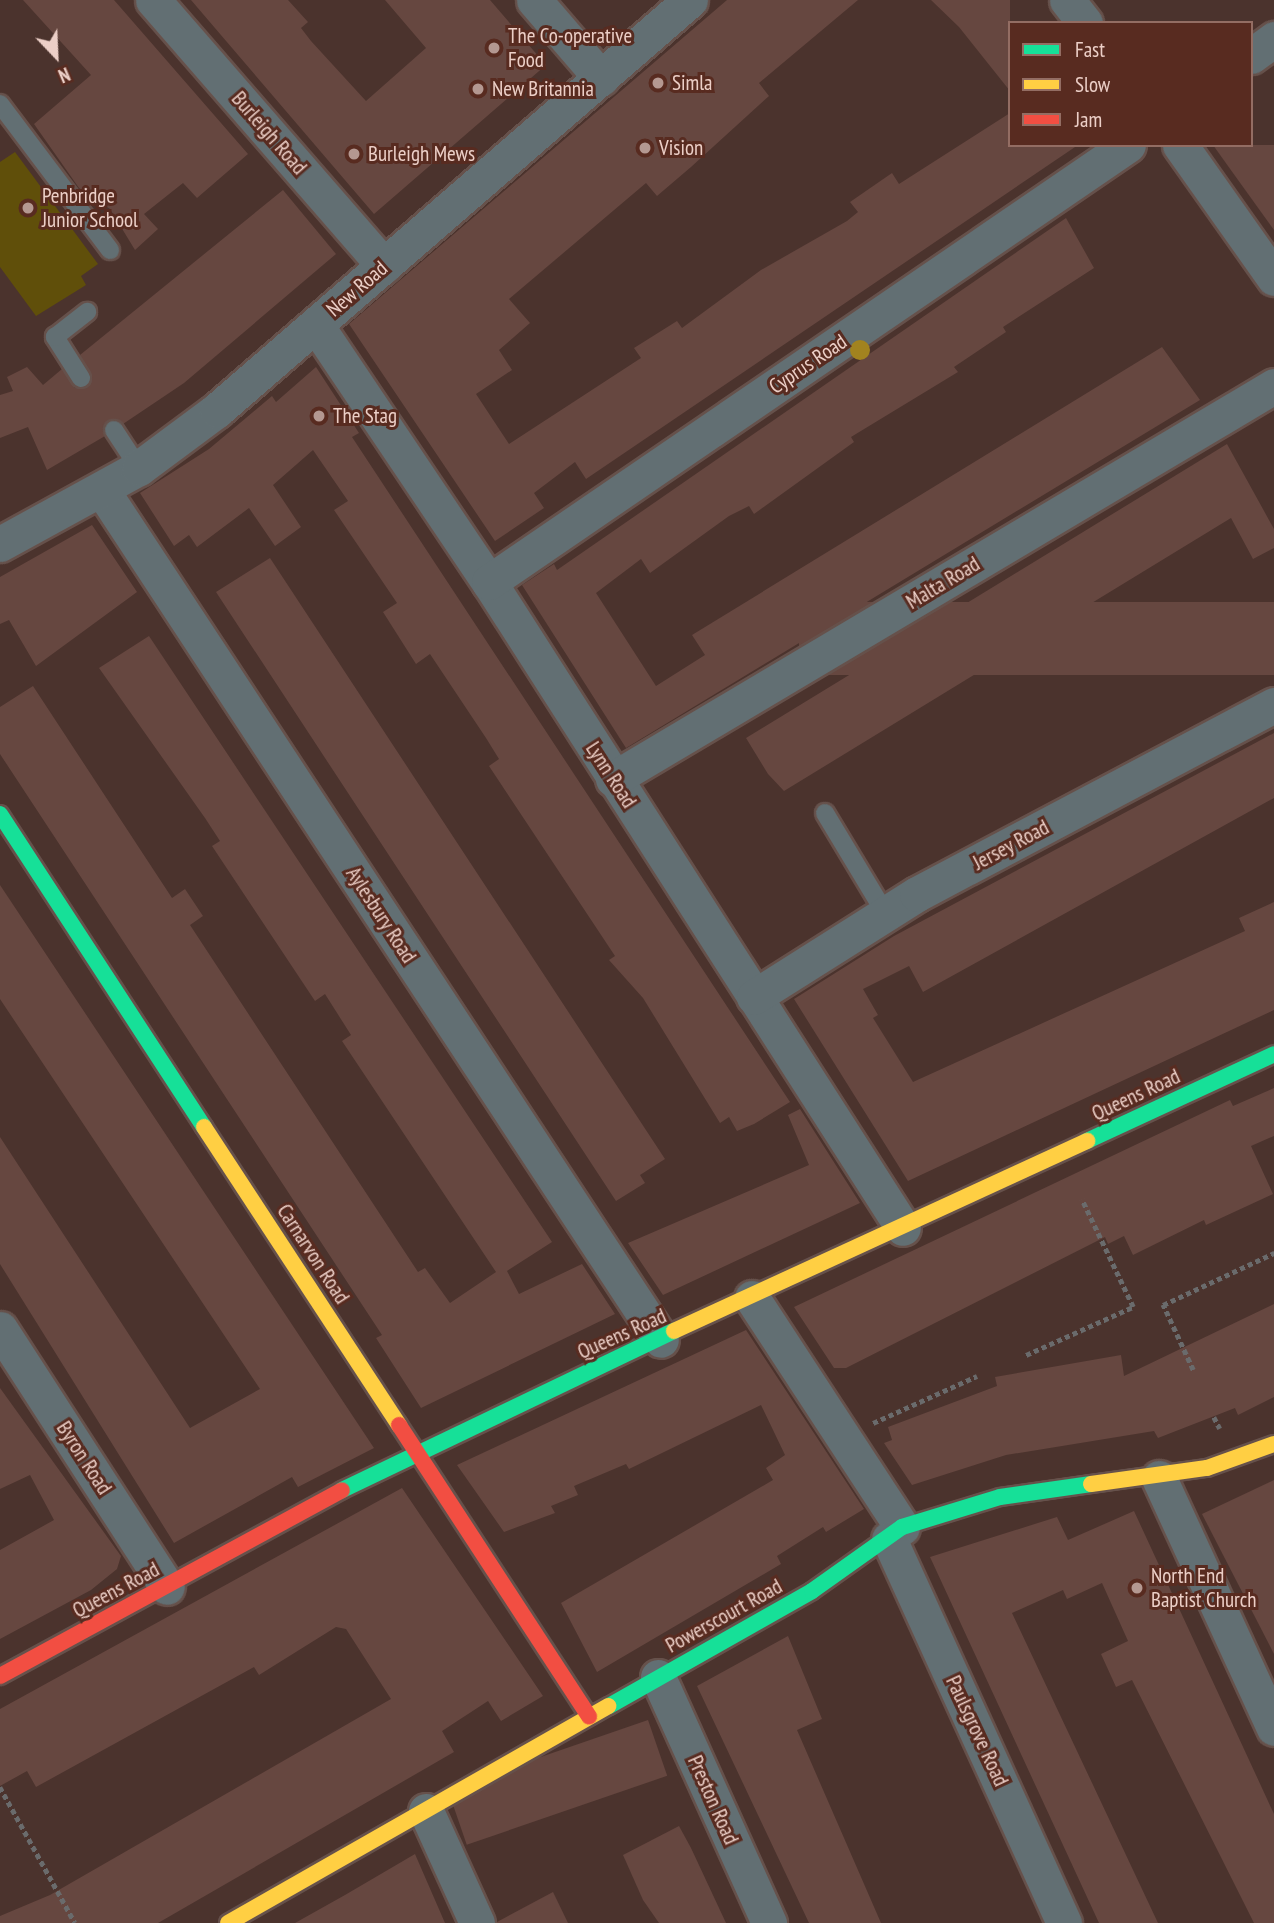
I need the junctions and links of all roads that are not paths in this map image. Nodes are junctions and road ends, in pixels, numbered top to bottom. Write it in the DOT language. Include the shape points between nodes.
graph roads {
  1 [pos="153,0"];
  2 [pos="534,0"];
  3 [pos="690,0"];
  4 [pos="1067,0"];
  5 [pos="1083,21"];
  6 [pos="1274,39"];
  7 [pos="1253,55"];
  8 [pos="601,78"];
  9 [pos="0,104"];
  10 [pos="1125,147"];
  11 [pos="1181,147"];
  12 [pos="110,250"];
  13 [pos="384,266"];
  14 [pos="1274,278"];
  15 [pos="87,312"];
  16 [pos="316,326"];
  17 [pos="81,378"];
  18 [pos="1274,386"];
  19 [pos="114,430"];
  20 [pos="139,468"];
  21 [pos="102,490"];
  22 [pos="0,544"];
  23 [pos="489,582"];
  24 [pos="1274,705"];
  25 [pos="612,779"];
  26 [pos="825,813"];
  27 [pos="0,814"];
  28 [pos="886,913"];
  29 [pos="754,997"];
  30 [pos="1274,1054"];
  31 [pos="902,1227"];
  32 [pos="751,1298"];
  33 [pos="0,1329"];
  34 [pos="661,1340"];
  35 [pos="1274,1444"];
  36 [pos="417,1450"];
  37 [pos="1159,1478"];
  38 [pos="895,1533"];
  39 [pos="167,1587"];
  40 [pos="0,1676"];
  41 [pos="658,1677"];
  42 [pos="589,1717"];
  43 [pos="1274,1728"];
  44 [pos="426,1811"];
  45 [pos="228,1923"];
  46 [pos="477,1923"];
  47 [pos="769,1923"];
  48 [pos="1064,1923"];
  1 -- 13 [label="street, Burleigh Road"];
  2 -- 8 [label="street"];
  3 -- 8 [label="street, New Road"];
  4 -- 5 [label="street"];
  6 -- 7 [label="street"];
  8 -- 13 [label="street, New Road"];
  9 -- 12 [label="lane"];
  10 -- 23 [label="street, Cyprus Road"];
  11 -- 14 [label="street"];
  13 -- 16 [label="street, New Road"];
  15 -- 17 [label="lane" via="55,337"];
  16 -- 20 [label="street, New Road"];
  16 -- 23 [label="street, Lynn Road"];
  18 -- 25 [label="street, Malta Road"];
  19 -- 20 [label="lane"];
  20 -- 21 [label="street, New Road"];
  21 -- 22 [label="street, New Road"];
  21 -- 34 [label="street, Aylesbury Road"];
  23 -- 25 [label="street, Lynn Road"];
  24 -- 28 [label="street, Jersey Road"];
  25 -- 29 [label="street, Lynn Road"];
  26 -- 28 [label="lane"];
  27 -- 36 [label="street, Carnarvon Road"];
  28 -- 29 [label="street, Jersey Road"];
  29 -- 31 [label="street, Lynn Road"];
  30 -- 31 [label="street, Queens Road"];
  31 -- 32 [label="street, Queens Road"];
  32 -- 34 [label="street, Queens Road"];
  32 -- 38 [label="street, Paulsgrove Road" via="843,1437"];
  33 -- 39 [label="street, Byron Road"];
  34 -- 36 [label="street, Queens Road"];
  35 -- 37 [label="street, Powerscourt Road"];
  36 -- 39 [label="street, Queens Road"];
  36 -- 42 [label="street, Carnarvon Road"];
  37 -- 38 [label="street, Powerscourt Road" via="1000,1497"];
  37 -- 43 [label="street"];
  38 -- 41 [label="street, Powerscourt Road" via="865,1560"];
  38 -- 48 [label="street, Paulsgrove Road"];
  39 -- 40 [label="street, Queens Road"];
  41 -- 42 [label="street, Powerscourt Road"];
  41 -- 47 [label="street, Preston Road"];
  42 -- 44 [label="street, Powerscourt Road"];
  44 -- 45 [label="street, Powerscourt Road"];
  44 -- 46 [label="street"];
}
